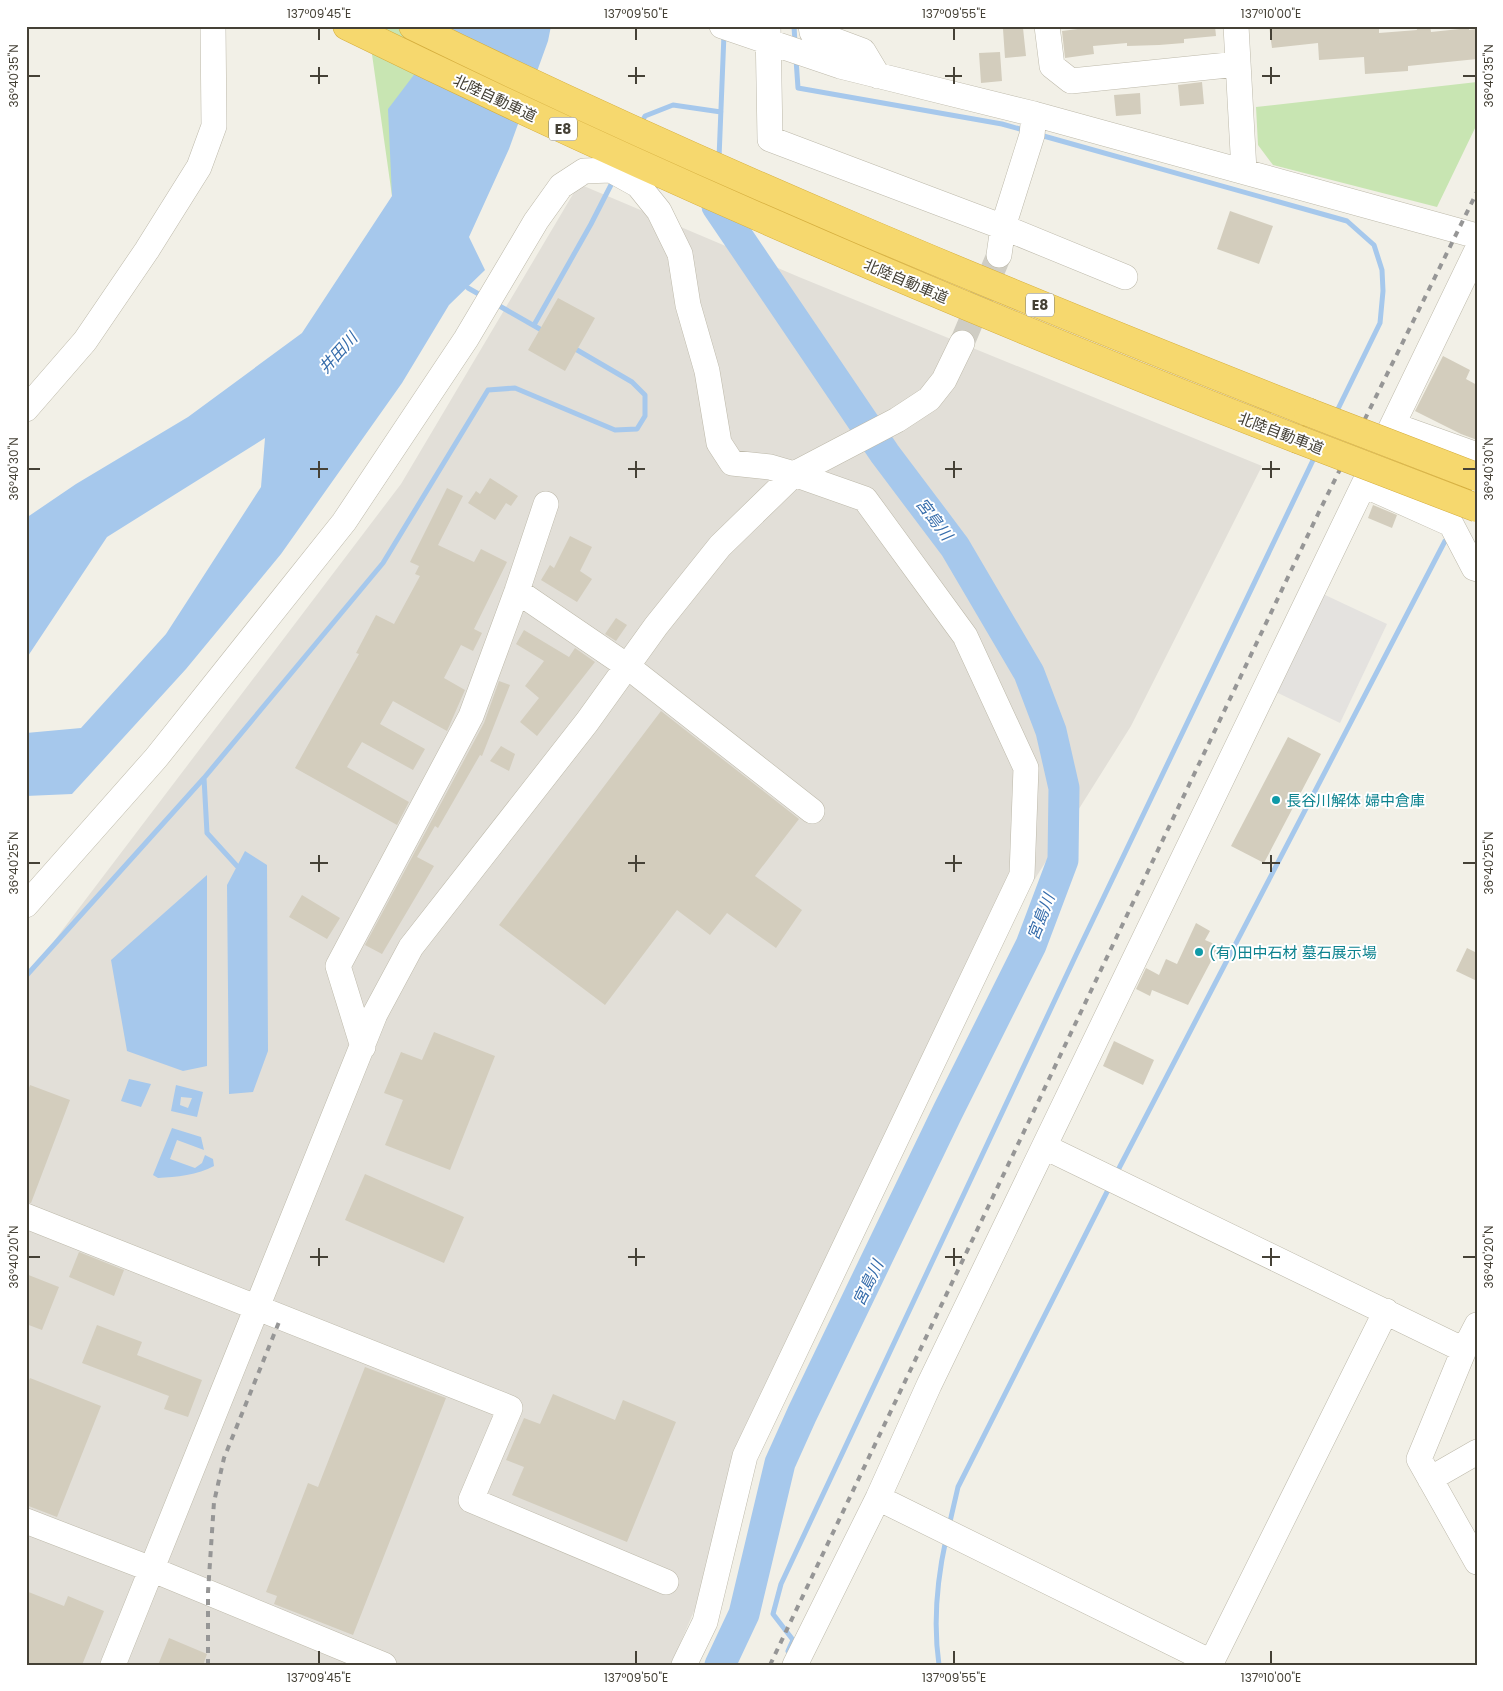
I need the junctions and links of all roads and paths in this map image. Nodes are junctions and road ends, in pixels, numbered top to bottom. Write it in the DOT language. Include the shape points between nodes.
graph roads {
  1 [pos="213,26"];
  2 [pos="347,26"];
  3 [pos="413,26"];
  4 [pos="722,26"];
  5 [pos="811,26"];
  6 [pos="1047,26"];
  7 [pos="1236,26"];
  8 [pos="768,34"];
  9 [pos="1238,64"];
  10 [pos="878,76"];
  11 [pos="1034,114"];
  12 [pos="1244,172"];
  13 [pos="1003,227"];
  14 [pos="1477,236"];
  15 [pos="1477,250"];
  16 [pos="999,255"];
  17 [pos="1125,277"];
  18 [pos="962,343"];
  19 [pos="26,409"];
  20 [pos="1393,425"];
  21 [pos="1477,455"];
  22 [pos="794,474"];
  23 [pos="1477,477"];
  24 [pos="1364,485"];
  25 [pos="546,504"];
  26 [pos="1477,508"];
  27 [pos="1477,569"];
  28 [pos="517,591"];
  29 [pos="626,666"];
  30 [pos="812,811"];
  31 [pos="26,905"];
  32 [pos="363,1047"];
  33 [pos="1045,1148"];
  34 [pos="26,1216"];
  35 [pos="256,1308"];
  36 [pos="1386,1311"];
  37 [pos="1477,1326"];
  38 [pos="1464,1350"];
  39 [pos="1477,1452"];
  40 [pos="1430,1479"];
  41 [pos="878,1498"];
  42 [pos="26,1521"];
  43 [pos="1477,1562"];
  44 [pos="151,1569"];
  45 [pos="666,1582"];
  46 [pos="1210,1664"];
  47 [pos="113,1665"];
  48 [pos="384,1665"];
  49 [pos="684,1665"];
  50 [pos="794,1665"];
  1 -- 19 [label="street" via="214,126 199,168 85,341"];
  2 -- 26 [label="highway, 北陸自動車道 / E8, bridge" via="781,228 1128,374"];
  3 -- 23 [label="highway, 北陸自動車道 / E8, bridge" via="774,193 1141,347"];
  4 -- 8 [label="street"];
  5 -- 10 [label="street" via="812,32 863,51"];
  6 -- 9 [label="street" via="1052,66 1072,81"];
  7 -- 9 [label="street"];
  8 -- 10 [label="street" via="840,66"];
  8 -- 13 [label="street" via="770,139"];
  9 -- 12 [label="street"];
  10 -- 11 [label="street"];
  11 -- 12 [label="street"];
  11 -- 13 [label="street" via="1032,135"];
  12 -- 14 [label="street"];
  13 -- 16 [label="street"];
  13 -- 17 [label="street"];
  15 -- 20 [label="street"];
  18 -- 22 [label="street" via="944,380 929,399 897,420"];
  20 -- 21 [label="street"];
  20 -- 24 [label="street"];
  22 -- 29 [label="street" via="720,546"];
  22 -- 31 [label="street" via="770,467 732,463 719,443 707,371 688,305 680,254 659,211 638,185 611,170 584,171 561,186 536,221 466,339 344,522 156,758"];
  22 -- 49 [label="street" via="865,499 965,636 1026,768 1022,875 745,1456 705,1622"];
  24 -- 27 [label="street" via="1451,524"];
  24 -- 33 [label="street"];
  25 -- 28 [label="street"];
  28 -- 29 [label="street"];
  28 -- 32 [label="street" via="471,716 338,966"];
  29 -- 30 [label="street"];
  29 -- 32 [label="street" via="411,947 375,1014"];
  32 -- 35 [label="street"];
  33 -- 36 [label="street"];
  33 -- 41 [label="street" via="929,1385"];
  34 -- 35 [label="street"];
  35 -- 44 [label="street"];
  35 -- 45 [label="street" via="510,1408 471,1500"];
  36 -- 38 [label="street"];
  36 -- 46 [label="street"];
  37 -- 38 [label="street"];
  38 -- 40 [label="street" via="1419,1459"];
  39 -- 40 [label="street"];
  40 -- 43 [label="street"];
  41 -- 46 [label="street"];
  41 -- 50 [label="street"];
  42 -- 44 [label="street"];
  44 -- 47 [label="street"];
  44 -- 48 [label="street"];
}
